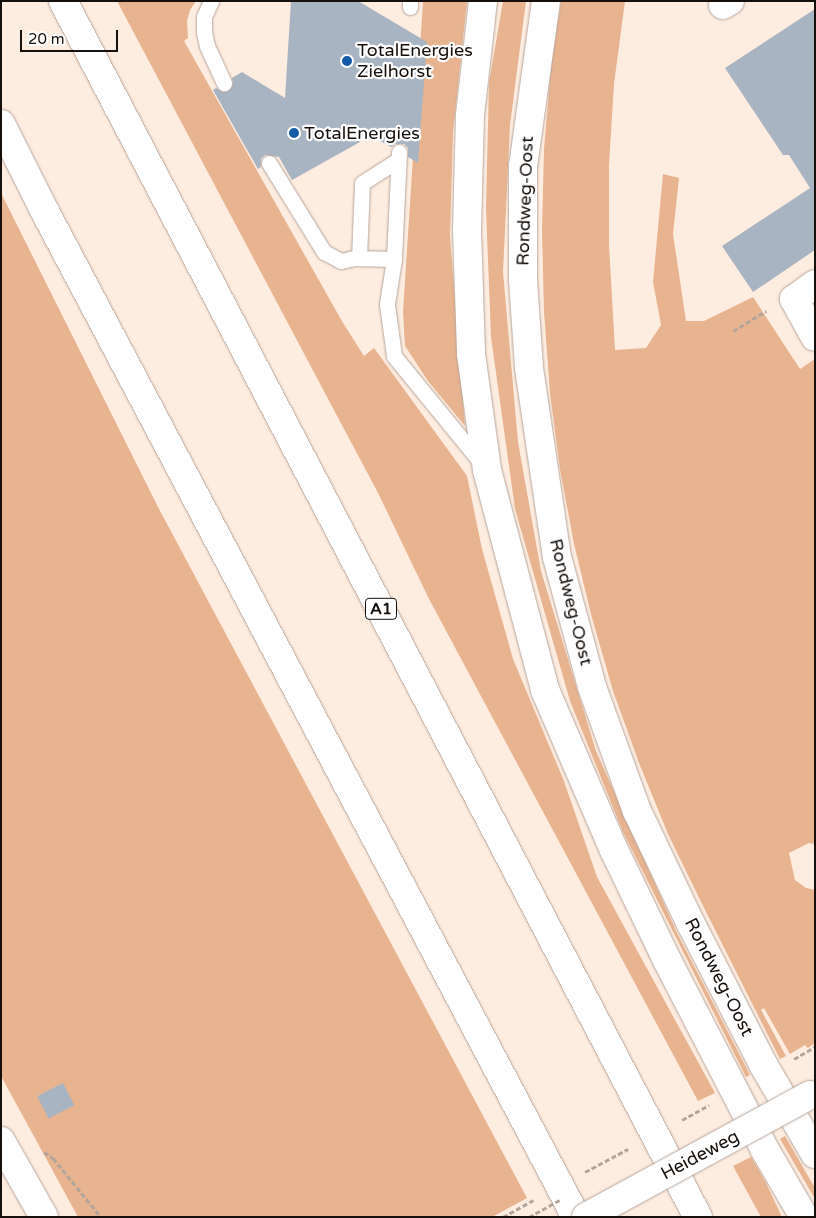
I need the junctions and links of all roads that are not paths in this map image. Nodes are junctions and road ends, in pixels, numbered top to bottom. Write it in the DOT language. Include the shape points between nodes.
graph roads {
  1 [pos="63,1"];
  2 [pos="211,1"];
  3 [pos="483,1"];
  4 [pos="546,1"];
  5 [pos="224,83"];
  6 [pos="1,124"];
  7 [pos="269,163"];
  8 [pos="359,258"];
  9 [pos="394,259"];
  10 [pos="815,284"];
  11 [pos="815,337"];
  12 [pos="487,470"];
  13 [pos="812,1094"];
  14 [pos="1,1141"];
  15 [pos="815,1154"];
  16 [pos="44,1217"];
  17 [pos="576,1217"];
  18 [pos="586,1217"];
  19 [pos="698,1217"];
  20 [pos="804,1217"];
  1 -- 19 [label="main road, A1"];
  2 -- 5 [label="lane" via="204,17 204,32"];
  3 -- 12 [label="main road" via="470,114 467,231 471,354"];
  4 -- 15 [label="main road, Rondweg-Oost" via="523,166 523,280 529,368 557,557 592,687 637,811 763,1064"];
  6 -- 17 [label="main road"];
  7 -- 8 [label="lane" via="324,252 341,261"];
  8 -- 9 [label="lane"];
  8 -- 9 [label="lane" via="362,183 399,156"];
  9 -- 12 [label="lane" via="387,304 394,356"];
  10 -- 11 [label="main road" via="794,298"];
  12 -- 20 [label="main road" via="548,699 666,960"];
  13 -- 18 [label="main road, Heideweg, bridge"];
  14 -- 16 [label="main road"];
}
